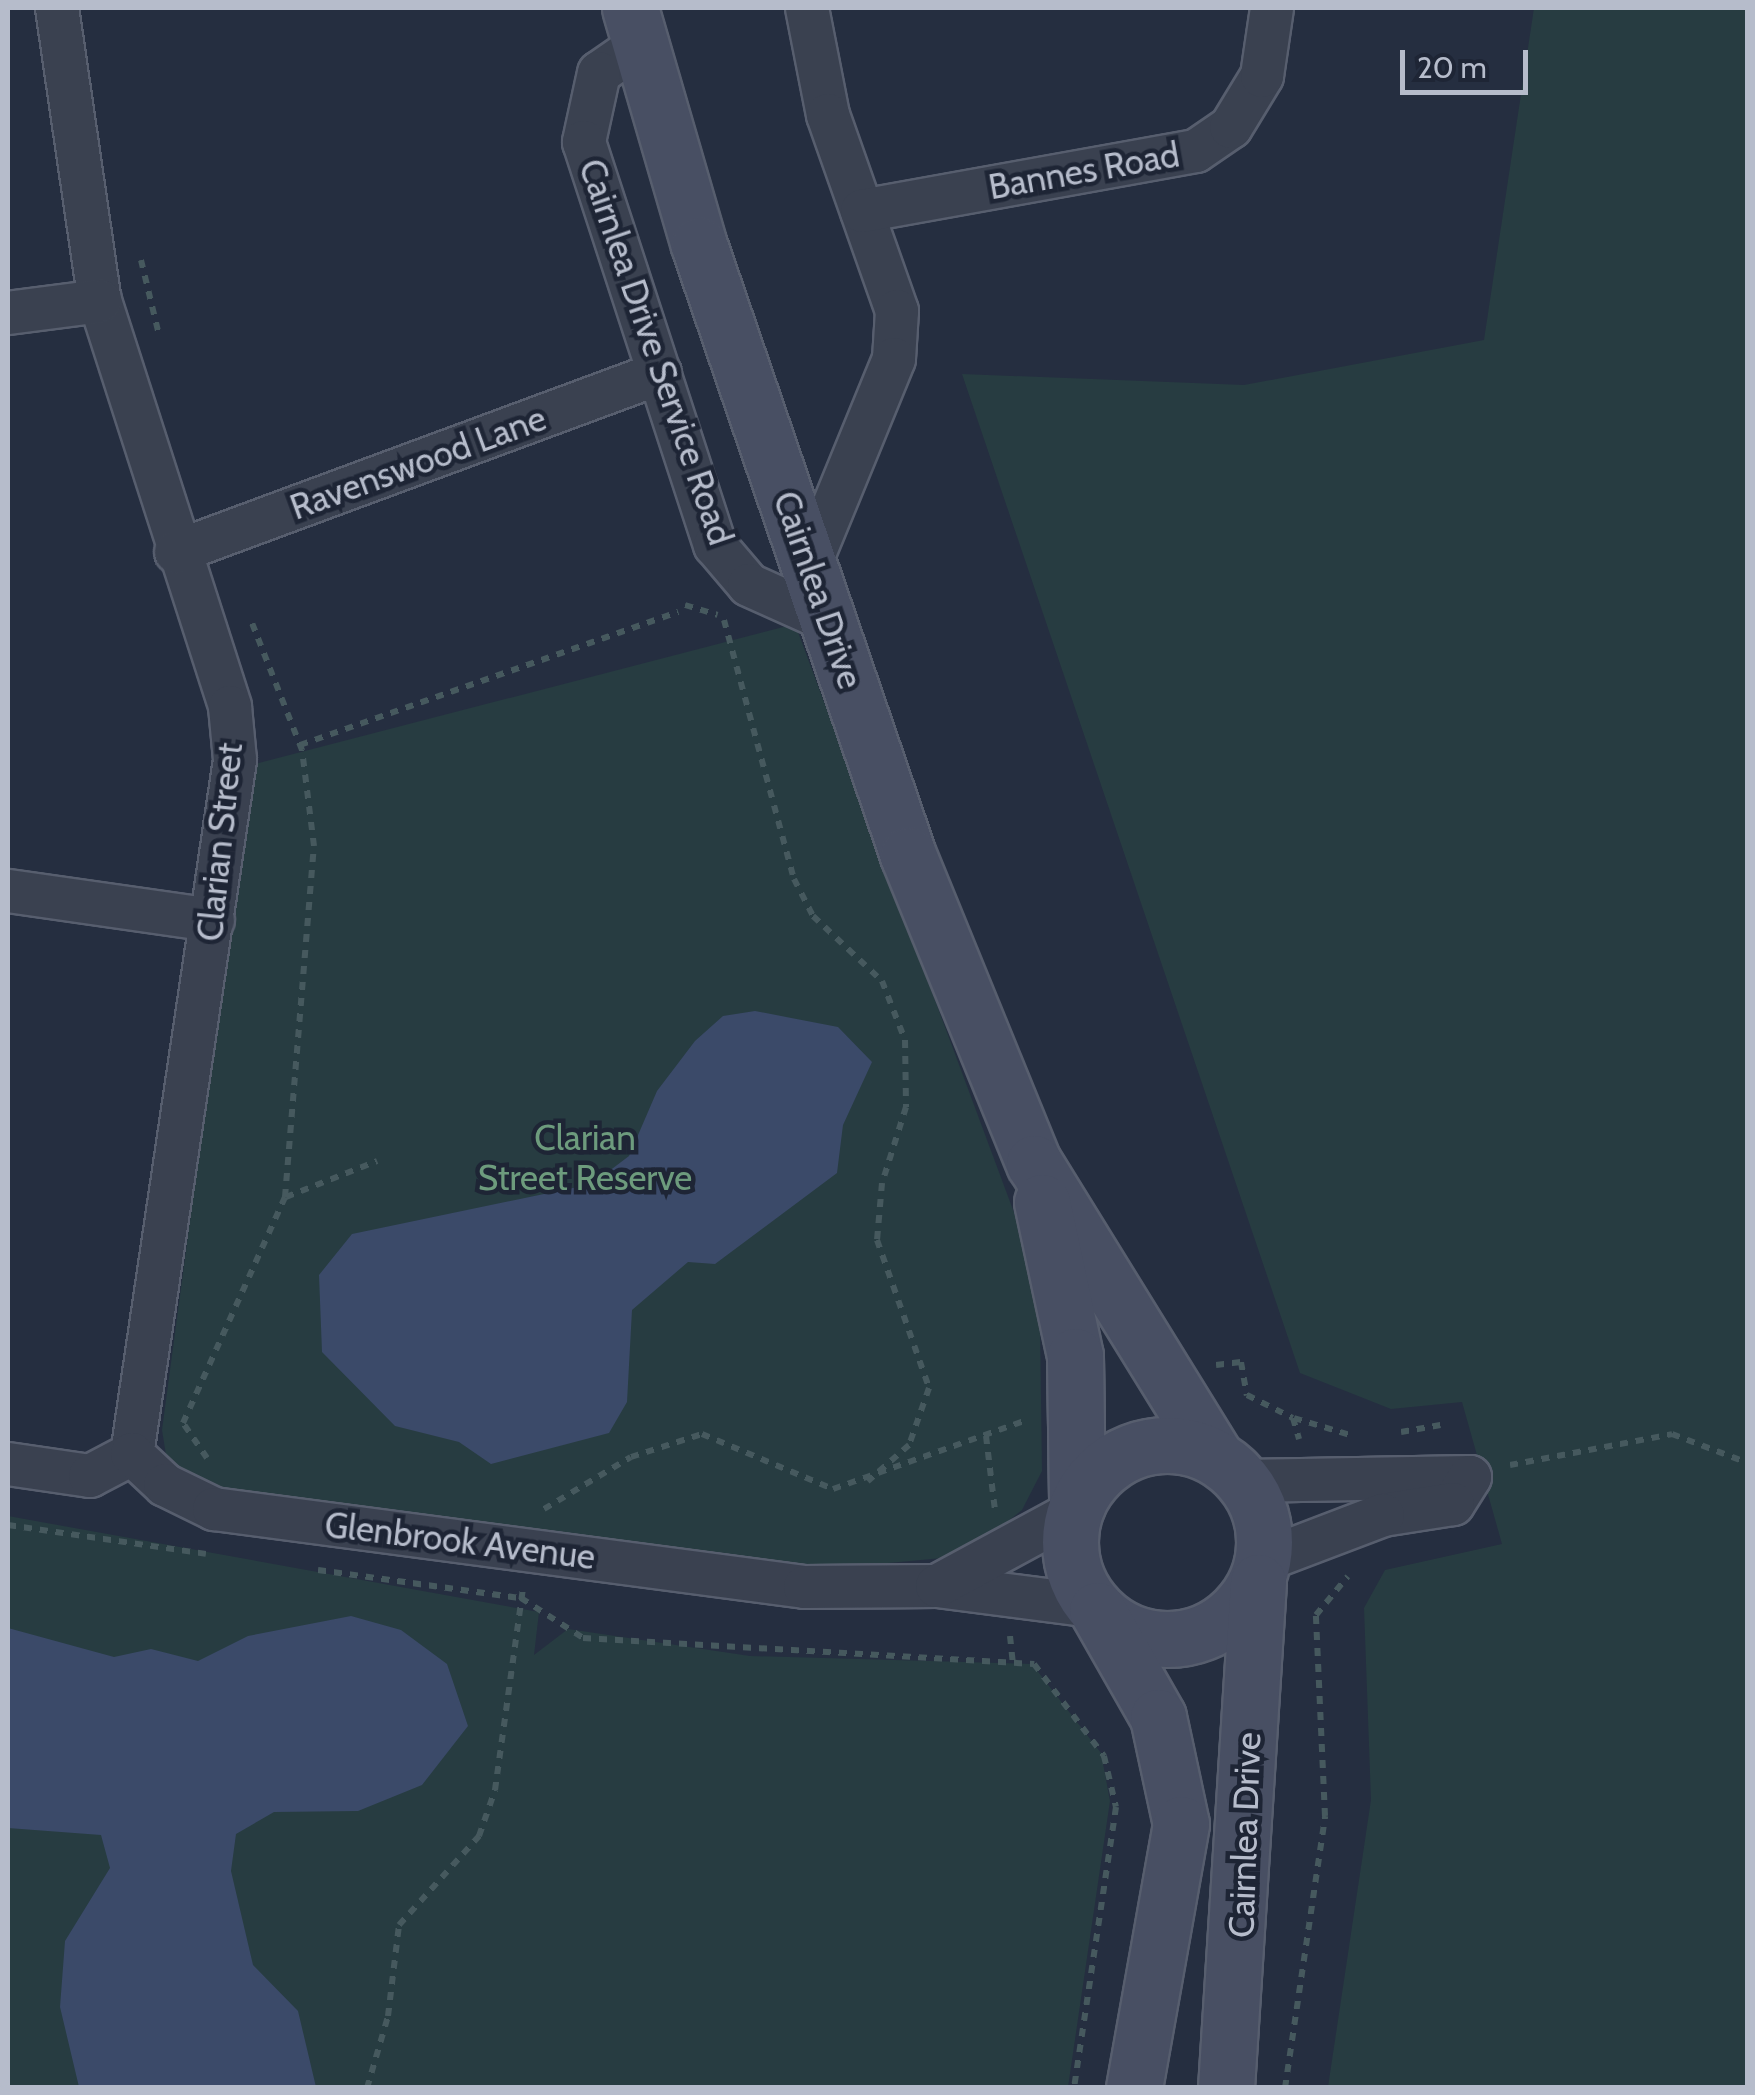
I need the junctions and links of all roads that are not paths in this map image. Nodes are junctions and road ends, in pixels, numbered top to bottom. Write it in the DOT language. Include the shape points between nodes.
graph roads {
  1 [pos="58,8"];
  2 [pos="807,8"];
  3 [pos="1272,8"];
  4 [pos="634,27"];
  5 [pos="862,211"];
  6 [pos="100,301"];
  7 [pos="8,312"];
  8 [pos="660,373"];
  9 [pos="176,552"];
  10 [pos="810,564"];
  11 [pos="829,620"];
  12 [pos="8,891"];
  13 [pos="213,920"];
  14 [pos="1034,1163"];
  15 [pos="132,1454"];
  16 [pos="8,1464"];
  17 [pos="1230,1468"];
  18 [pos="1076,1509"];
  19 [pos="1260,1571"];
  20 [pos="937,1586"];
  21 [pos="1096,1608"];
  22 [pos="1134,2088"];
  23 [pos="1226,2088"];
  1 -- 6 [label="street, Clarian Street"];
  2 -- 5 [label="street" via="828,115"];
  3 -- 5 [label="street, Bannes Road" via="1262,76 1232,128 1196,150"];
  4 -- 8 [label="street, Cairnlea Drive Service Road" via="600,74 584,142"];
  4 -- 10 [label="street, Cairnlea Drive"];
  5 -- 10 [label="street" via="897,311 894,359"];
  6 -- 7 [label="street"];
  6 -- 9 [label="street, Clarian Street"];
  8 -- 9 [label="street, Ravenswood Lane"];
  8 -- 11 [label="street, Cairnlea Drive Service Road" via="715,545 738,572"];
  9 -- 13 [label="street, Clarian Street" via="230,707 235,760"];
  10 -- 11 [label="street, Cairnlea Drive"];
  11 -- 14 [label="street, Cairnlea Drive" via="908,855"];
  12 -- 13 [label="street"];
  13 -- 15 [label="street, Clarian Street"];
  14 -- 17 [label="street, Cairnlea Drive"];
  14 -- 18 [label="street, Cairnlea Drive" via="1075,1356"];
  15 -- 16 [label="street" via="90,1476"];
  15 -- 20 [label="street, Glenbrook Avenue" via="164,1486 214,1509 806,1587"];
  17 -- 18 [label="street" via="1142,1448 1110,1462"];
  17 -- 19 [label="street" via="1261,1511"];
  17 -- 19 [label="street" via="1309,1479 1470,1477 1453,1504 1331,1534"];
  18 -- 20 [label="street, Glenbrook Avenue"];
  18 -- 21 [label="street" via="1071,1560"];
  19 -- 21 [label="street" via="1239,1610 1174,1640 1147,1638"];
  19 -- 23 [label="street, Cairnlea Drive"];
  20 -- 21 [label="street, Glenbrook Avenue"];
  21 -- 22 [label="street, Cairnlea Drive" via="1158,1717 1181,1824"];
}
